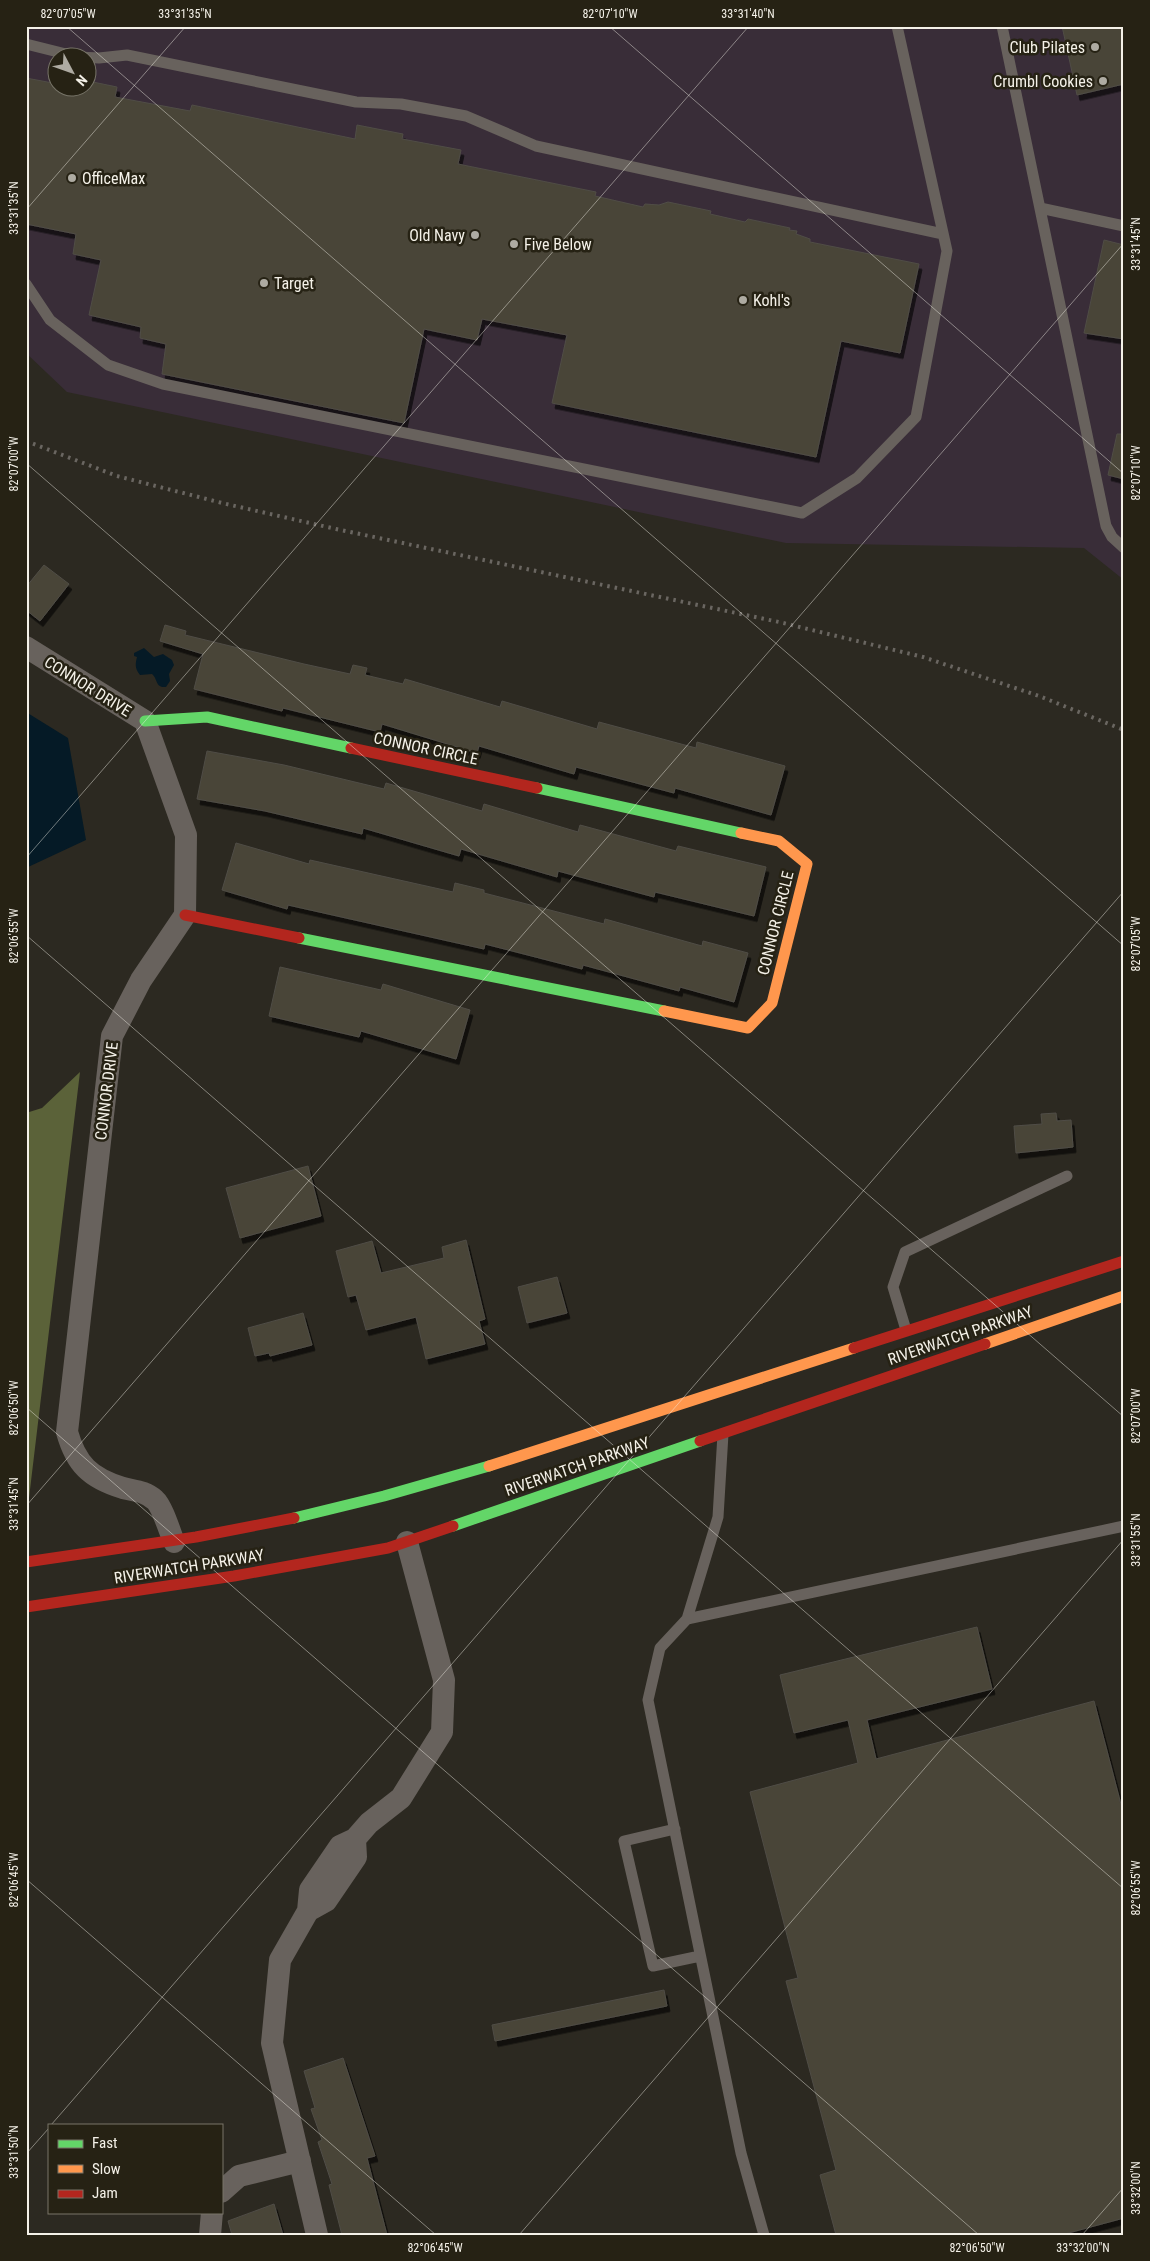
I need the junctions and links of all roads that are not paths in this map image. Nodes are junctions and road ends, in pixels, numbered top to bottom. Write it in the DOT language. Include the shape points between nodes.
graph roads {
  1 [pos="897,26"];
  2 [pos="1002,26"];
  3 [pos="26,44"];
  4 [pos="1040,208"];
  5 [pos="1124,226"];
  6 [pos="943,234"];
  7 [pos="26,284"];
  8 [pos="1124,548"];
  9 [pos="26,647"];
  10 [pos="145,721"];
  11 [pos="185,915"];
  12 [pos="1067,1176"];
  13 [pos="1124,1261"];
  14 [pos="1124,1296"];
  15 [pos="906,1330"];
  16 [pos="723,1433"];
  17 [pos="1124,1526"];
  18 [pos="174,1542"];
  19 [pos="407,1542"];
  20 [pos="26,1562"];
  21 [pos="26,1607"];
  22 [pos="687,1619"];
  23 [pos="675,1830"];
  24 [pos="700,1956"];
  25 [pos="300,2161"];
  26 [pos="222,2191"];
  27 [pos="212,2214"];
  28 [pos="210,2235"];
  29 [pos="317,2235"];
  30 [pos="764,2235"];
  1 -- 6 [label="lane"];
  2 -- 4 [label="lane"];
  3 -- 6 [label="lane" via="78,57 127,55 356,102 401,104 466,116 536,146"];
  4 -- 5 [label="lane"];
  4 -- 8 [label="lane" via="1106,526 1112,538"];
  6 -- 7 [label="lane" via="947,251 916,417 857,478 802,512 163,384 108,365 50,320"];
  9 -- 10 [label="street, CONNOR DRIVE"];
  10 -- 11 [label="street, CONNOR DRIVE" via="186,835"];
  10 -- 11 [label="main road, CONNOR CIRCLE" via="207,717 780,841 807,864 772,1003 748,1028"];
  11 -- 18 [label="street, CONNOR DRIVE" via="141,980 112,1036 68,1432 72,1451 84,1468 102,1480 142,1492 156,1501"];
  12 -- 15 [label="lane" via="905,1252 893,1287"];
  13 -- 15 [label="main road, RIVERWATCH PARKWAY"];
  14 -- 16 [label="main road, RIVERWATCH PARKWAY"];
  15 -- 18 [label="main road, RIVERWATCH PARKWAY" via="467,1473 296,1518"];
  16 -- 19 [label="main road, RIVERWATCH PARKWAY"];
  16 -- 22 [label="lane" via="718,1517"];
  17 -- 22 [label="lane"];
  18 -- 20 [label="main road, RIVERWATCH PARKWAY"];
  19 -- 21 [label="main road, RIVERWATCH PARKWAY" via="234,1576"];
  19 -- 25 [label="street" via="444,1680 442,1732 401,1798 355,1838 340,1846 310,1890 308,1911 280,1960 272,2043"];
  22 -- 23 [label="lane" via="660,1648 648,1700"];
  23 -- 24 [label="lane"];
  23 -- 24 [label="lane" via="624,1841 653,1966"];
  24 -- 30 [label="lane" via="741,2154"];
  25 -- 26 [label="street" via="239,2176"];
  25 -- 29 [label="street"];
  27 -- 28 [label="street"];
}
